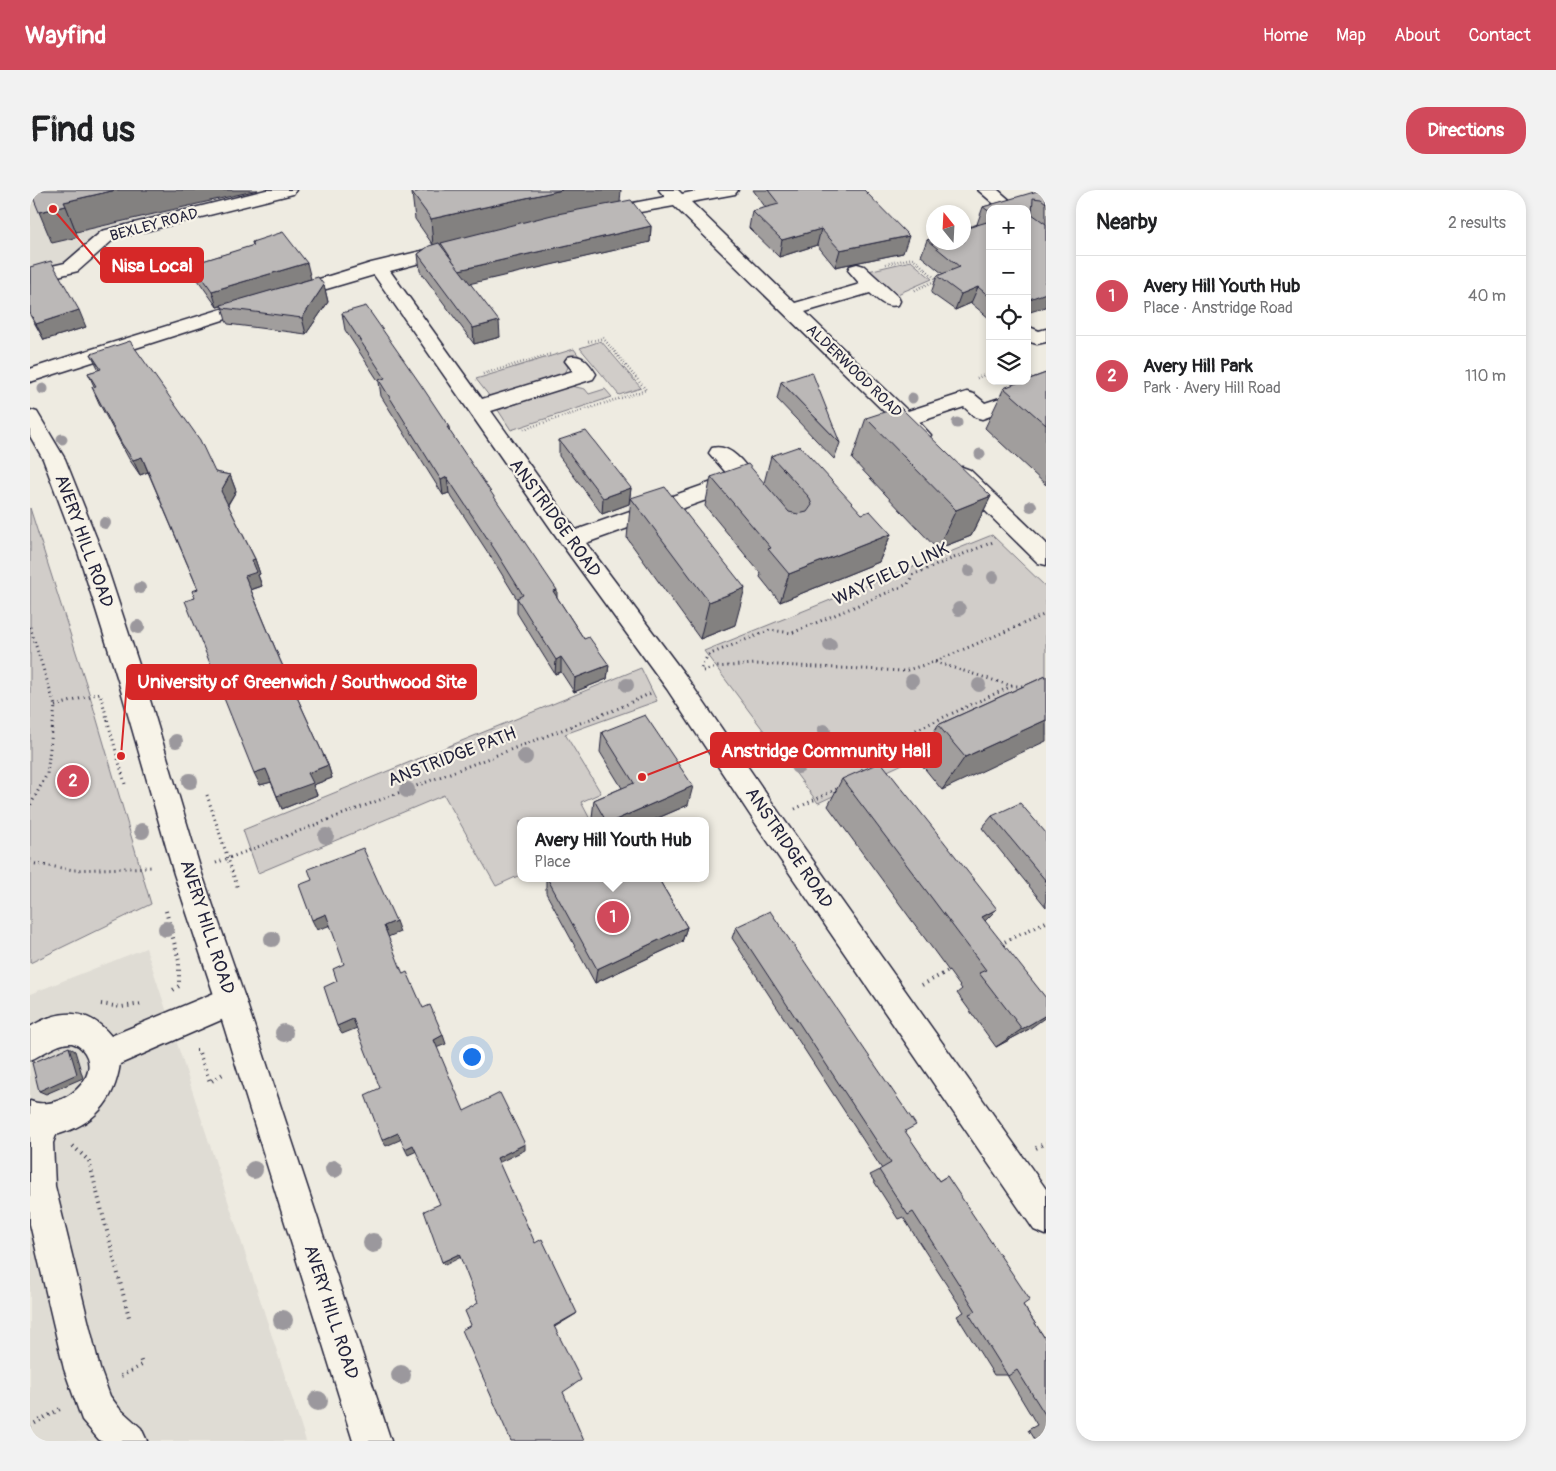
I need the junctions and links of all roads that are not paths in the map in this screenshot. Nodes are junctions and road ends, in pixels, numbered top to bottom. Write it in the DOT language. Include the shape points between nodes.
graph roads {
  1 [pos="287,190"];
  2 [pos="729,190"];
  3 [pos="987,190"];
  4 [pos="672,195"];
  5 [pos="1006,205"];
  6 [pos="583,218"];
  7 [pos="469,244"];
  8 [pos="378,267"];
  9 [pos="857,270"];
  10 [pos="30,277"];
  11 [pos="873,286"];
  12 [pos="891,301"];
  13 [pos="792,310"];
  14 [pos="1031,334"];
  15 [pos="1046,335"];
  16 [pos="586,374"];
  17 [pos="30,376"];
  18 [pos="1018,399"];
  19 [pos="477,408"];
  20 [pos="30,417"];
  21 [pos="904,420"];
  22 [pos="720,453"];
  23 [pos="571,540"];
  24 [pos="1046,556"];
  25 [pos="231,1000"];
  26 [pos="30,1045"];
  27 [pos="104,1055"];
  28 [pos="47,1126"];
  29 [pos="1046,1218"];
  30 [pos="128,1441"];
  31 [pos="372,1441"];
  1 -- 10 [label="street, BEXLEY ROAD" via="108,235 71,266"];
  2 -- 4 [label="street"];
  3 -- 5 [label="street"];
  4 -- 6 [label="street"];
  4 -- 13 [label="street, ALDERWOOD ROAD"];
  7 -- 8 [label="street"];
  8 -- 17 [label="street" via="208,317"];
  8 -- 19 [label="street, ANSTRIDGE ROAD"];
  9 -- 11 [label="street"];
  11 -- 12 [label="street"];
  11 -- 13 [label="street, ALDERWOOD ROAD"];
  13 -- 21 [label="street, ALDERWOOD ROAD"];
  14 -- 15 [label="street" via="1037,338"];
  16 -- 19 [label="street"];
  18 -- 21 [label="street" via="982,412 967,399"];
  19 -- 23 [label="street, ANSTRIDGE ROAD"];
  20 -- 25 [label="street, AVERY HILL ROAD" via="54,459 90,552 188,874"];
  21 -- 24 [label="street, ALDERWOOD ROAD"];
  22 -- 23 [label="street" via="749,485"];
  23 -- 29 [label="street, ANSTRIDGE ROAD" via="676,682"];
  25 -- 27 [label="street"];
  25 -- 31 [label="street, AVERY HILL ROAD"];
  26 -- 27 [label="street" via="52,1031 66,1028 91,1035 100,1043"];
  27 -- 28 [label="street" via="105,1070 90,1099 77,1111"];
  28 -- 30 [label="street" via="36,1143 38,1186 82,1369 95,1407"];
}
